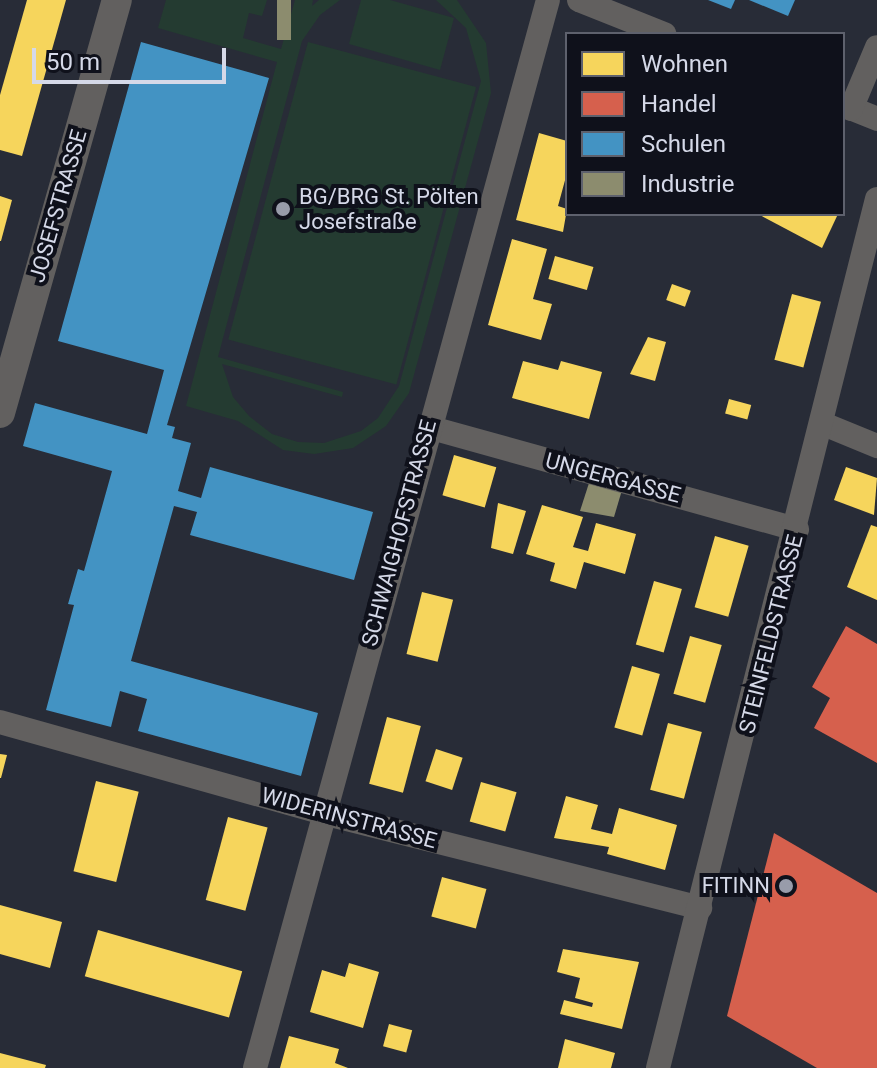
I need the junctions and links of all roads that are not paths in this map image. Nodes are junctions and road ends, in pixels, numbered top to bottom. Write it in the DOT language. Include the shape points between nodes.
graph roads {
  1 [pos="117,0"];
  2 [pos="548,0"];
  3 [pos="579,0"];
  4 [pos="659,32"];
  5 [pos="877,47"];
  6 [pos="847,107"];
  7 [pos="877,119"];
  8 [pos="877,199"];
  9 [pos="0,413"];
  10 [pos="821,423"];
  11 [pos="428,427"];
  12 [pos="877,446"];
  13 [pos="797,529"];
  14 [pos="0,722"];
  15 [pos="323,813"];
  16 [pos="700,908"];
  17 [pos="255,1068"];
  18 [pos="658,1068"];
  1 -- 9 [label="street, JOSEFSTRASSE"];
  2 -- 11 [label="street, SCHWAIGHOFSTRASSE"];
  3 -- 4 [label="street"];
  5 -- 6 [label="street"];
  6 -- 7 [label="street"];
  8 -- 10 [label="street, STEINFELDSTRASSE"];
  10 -- 12 [label="street"];
  10 -- 13 [label="street, STEINFELDSTRASSE"];
  11 -- 13 [label="street, UNGERGASSE"];
  11 -- 15 [label="street, SCHWAIGHOFSTRASSE"];
  13 -- 16 [label="street, STEINFELDSTRASSE"];
  14 -- 15 [label="street, WIDERINSTRASSE"];
  15 -- 16 [label="street, WIDERINSTRASSE"];
  15 -- 17 [label="street, SCHWAIGHOFSTRASSE"];
  16 -- 18 [label="street, STEINFELDSTRASSE"];
}
